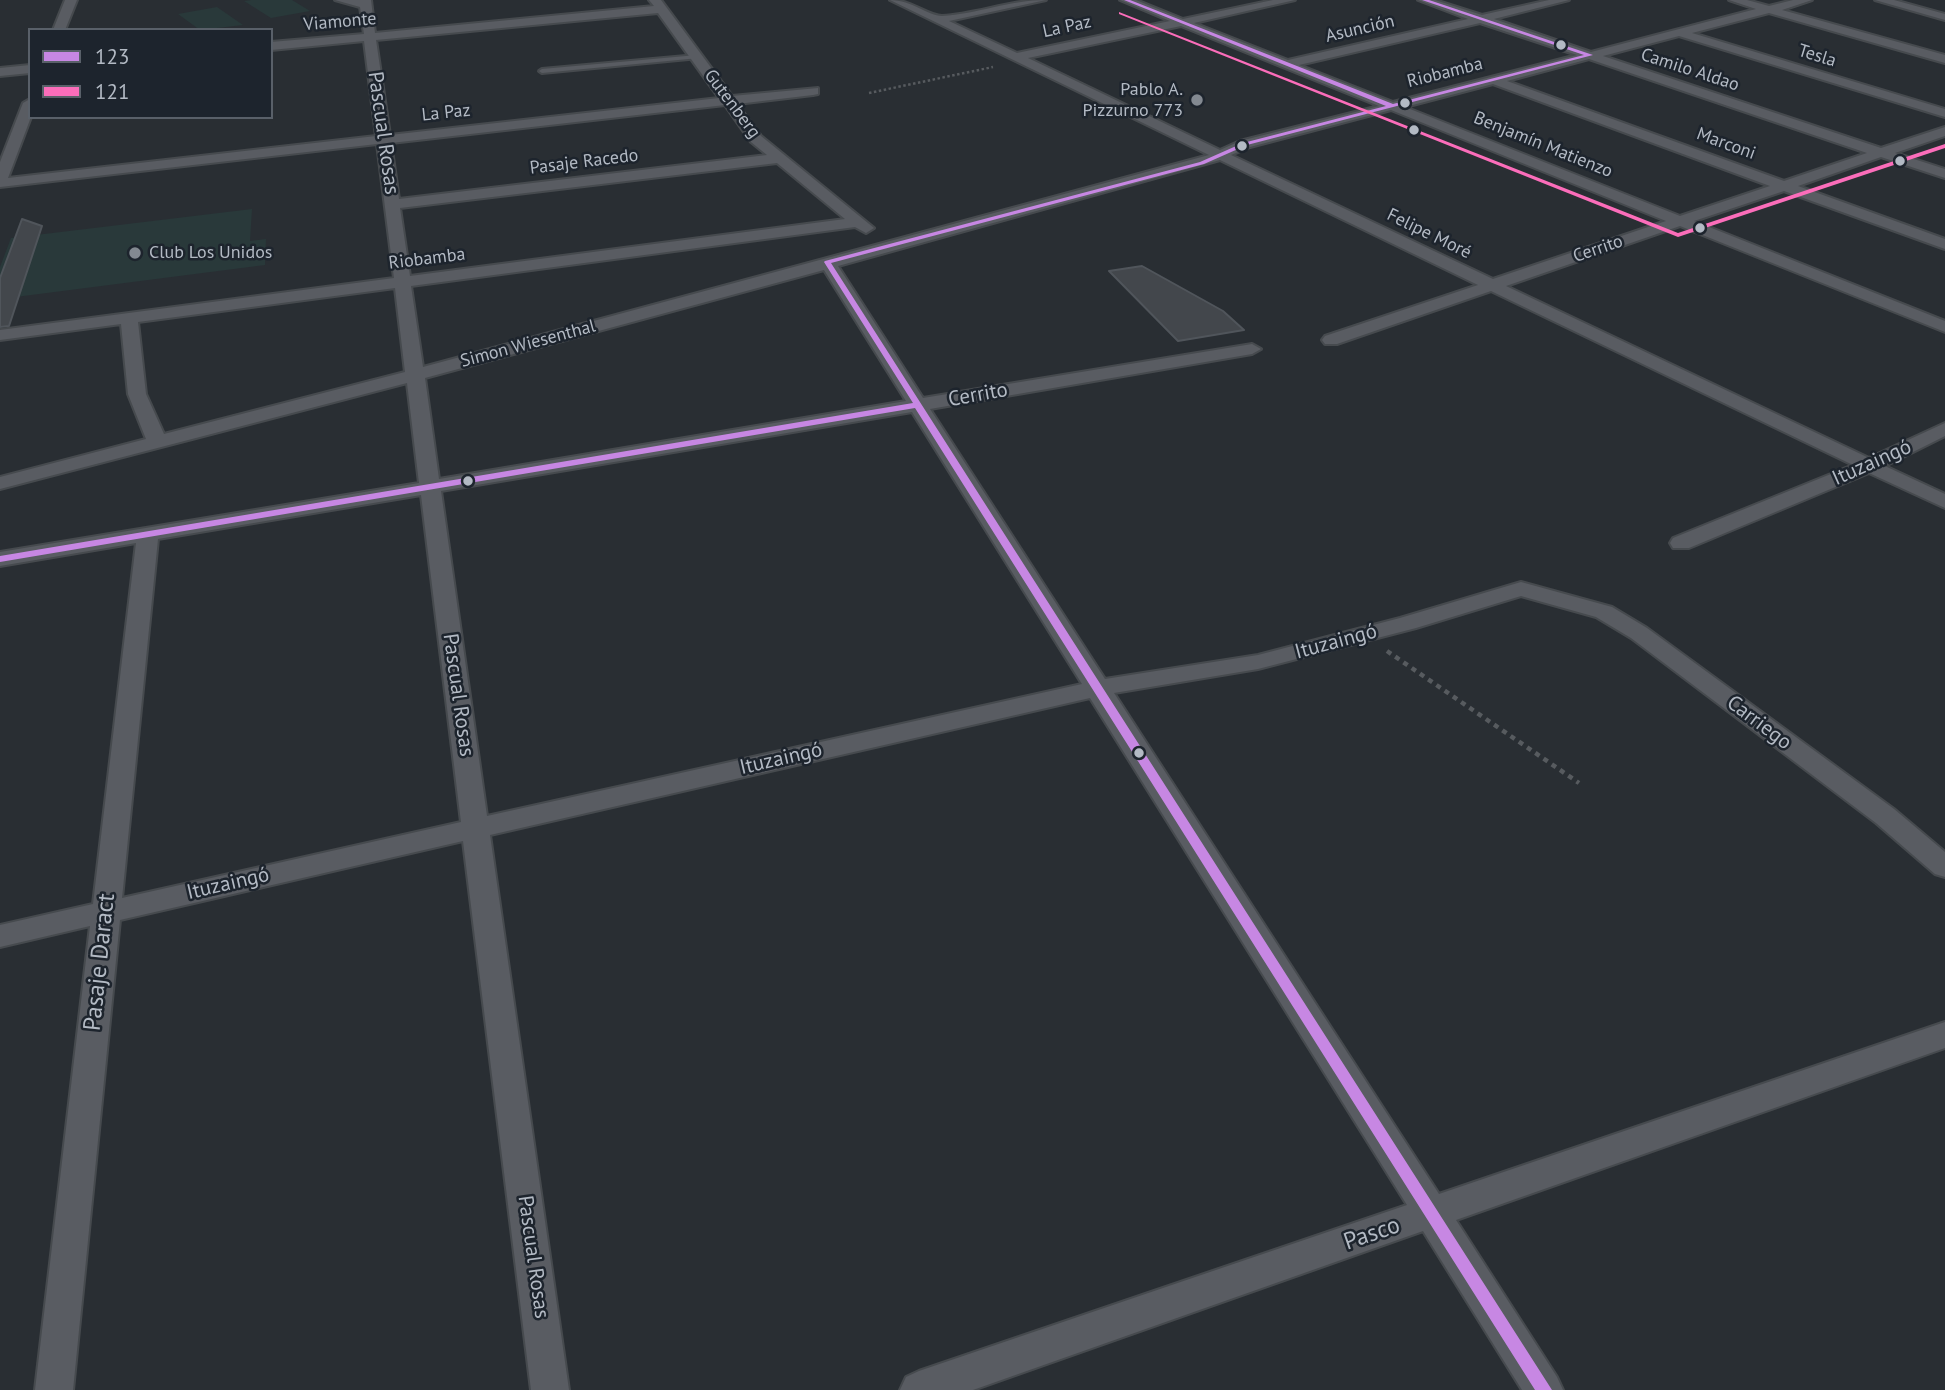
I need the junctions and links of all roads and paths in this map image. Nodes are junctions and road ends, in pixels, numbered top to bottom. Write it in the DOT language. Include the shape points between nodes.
graph roads {
  1 [pos="71,0"];
  2 [pos="341,0"];
  3 [pos="896,0"];
  4 [pos="1040,0"];
  5 [pos="1126,0"];
  6 [pos="1289,0"];
  7 [pos="1424,0"];
  8 [pos="1563,0"];
  9 [pos="1735,0"];
  10 [pos="1806,0"];
  11 [pos="1881,0"];
  12 [pos="366,3"];
  13 [pos="659,5"];
  14 [pos="1769,9"];
  15 [pos="1945,17"];
  16 [pos="1481,19"];
  17 [pos="938,20"];
  18 [pos="1183,22"];
  19 [pos="60,28"];
  20 [pos="1679,33"];
  21 [pos="370,37"];
  22 [pos="273,46"];
  23 [pos="1590,55"];
  24 [pos="697,57"];
  25 [pos="1018,59"];
  26 [pos="1945,59"];
  27 [pos="1287,64"];
  28 [pos="28,69"];
  29 [pos="542,71"];
  30 [pos="0,72"];
  31 [pos="1493,80"];
  32 [pos="813,90"];
  33 [pos="869,93"];
  34 [pos="728,100"];
  35 [pos="28,106"];
  36 [pos="1392,106"];
  37 [pos="1945,113"];
  38 [pos="1945,131"];
  39 [pos="384,139"];
  40 [pos="1881,153"];
  41 [pos="1221,156"];
  42 [pos="780,158"];
  43 [pos="1945,174"];
  44 [pos="0,181"];
  45 [pos="1784,186"];
  46 [pos="1055,202"];
  47 [pos="393,204"];
  48 [pos="1680,221"];
  49 [pos="858,222"];
  50 [pos="1945,244"];
  51 [pos="888,246"];
  52 [pos="827,262"];
  53 [pos="403,282"];
  54 [pos="1492,285"];
  55 [pos="129,318"];
  56 [pos="1945,327"];
  57 [pos="0,335"];
  58 [pos="1331,340"];
  59 [pos="1252,349"];
  60 [pos="415,375"];
  61 [pos="918,405"];
  62 [pos="1945,429"];
  63 [pos="157,441"];
  64 [pos="1869,466"];
  65 [pos="0,483"];
  66 [pos="430,487"];
  67 [pos="1945,502"];
  68 [pos="148,534"];
  69 [pos="1681,543"];
  70 [pos="0,559"];
  71 [pos="1561,599"];
  72 [pos="1363,634"];
  73 [pos="1098,688"];
  74 [pos="1579,783"];
  75 [pos="475,829"];
  76 [pos="1945,867"];
  77 [pos="105,912"];
  78 [pos="0,936"];
  79 [pos="1945,1035"];
  80 [pos="1432,1213"];
  81 [pos="54,1390"];
  82 [pos="550,1390"];
  83 [pos="919,1390"];
  84 [pos="1544,1390"];
  1 -- 19 [label="street"];
  2 -- 12 [label="street"];
  3 -- 17 [label="street, Felipe Moré"];
  4 -- 17 [label="street"];
  5 -- 18 [label="street, Benjamín Matienzo"];
  6 -- 18 [label="street, La Paz"];
  7 -- 16 [label="street, Camilo Aldao"];
  8 -- 16 [label="street, Asunción"];
  9 -- 14 [label="street"];
  10 -- 14 [label="street, Riobamba"];
  11 -- 15 [label="street"];
  12 -- 21 [label="street, Pascual Rosas"];
  13 -- 21 [label="street, Viamonte"];
  13 -- 24 [label="street, Gutenberg"];
  14 -- 20 [label="street, Riobamba"];
  14 -- 26 [label="street"];
  16 -- 23 [label="street, Camilo Aldao"];
  16 -- 27 [label="street, Asunción"];
  17 -- 25 [label="street, Felipe Moré"];
  18 -- 25 [label="street, La Paz"];
  18 -- 27 [label="street, Benjamín Matienzo"];
  20 -- 23 [label="street, Riobamba"];
  20 -- 37 [label="street, Tesla"];
  21 -- 22 [label="street, Viamonte"];
  21 -- 39 [label="street, Pascual Rosas"];
  23 -- 31 [label="street, Riobamba"];
  23 -- 40 [label="street, Camilo Aldao"];
  24 -- 29 [label="lane"];
  24 -- 34 [label="street, Gutenberg"];
  25 -- 33 [label="path"];
  25 -- 41 [label="street, Felipe Moré"];
  27 -- 36 [label="street, Benjamín Matienzo"];
  28 -- 30 [label="street"];
  31 -- 36 [label="street, Riobamba"];
  31 -- 45 [label="street, Marconi"];
  32 -- 34 [label="street, La Paz"];
  34 -- 39 [label="street, La Paz"];
  34 -- 42 [label="street, Gutenberg" via="756,139"];
  35 -- 44 [label="street" via="17,122"];
  36 -- 41 [label="street, Riobamba" via="1245,144"];
  36 -- 48 [label="street, Benjamín Matienzo"];
  38 -- 40 [label="street, Cerrito"];
  39 -- 44 [label="street, La Paz"];
  39 -- 47 [label="street, Pascual Rosas"];
  40 -- 43 [label="street, Camilo Aldao"];
  40 -- 45 [label="street, Cerrito"];
  41 -- 46 [label="street, Riobamba"];
  41 -- 54 [label="street, Felipe Moré"];
  42 -- 47 [label="street, Pasaje Racedo"];
  42 -- 49 [label="street, Gutenberg"];
  45 -- 48 [label="street, Cerrito"];
  45 -- 50 [label="street, Marconi"];
  46 -- 51 [label="street, Simon Wiesenthal"];
  47 -- 53 [label="street, Pascual Rosas"];
  48 -- 54 [label="street, Cerrito"];
  48 -- 56 [label="street, Benjamín Matienzo"];
  49 -- 51 [label="street, Gutenberg"];
  49 -- 53 [label="street, Riobamba"];
  51 -- 52 [label="street, Simon Wiesenthal"];
  52 -- 60 [label="street, Simon Wiesenthal"];
  52 -- 61 [label="street"];
  53 -- 55 [label="street, Riobamba"];
  53 -- 60 [label="street, Pascual Rosas"];
  54 -- 58 [label="street, Cerrito"];
  54 -- 64 [label="street, Felipe Moré"];
  55 -- 57 [label="street, Riobamba"];
  55 -- 63 [label="street" via="137,394"];
  59 -- 61 [label="street, Cerrito"];
  60 -- 63 [label="street, Simon Wiesenthal"];
  60 -- 66 [label="street, Pascual Rosas"];
  61 -- 66 [label="street, Cerrito"];
  61 -- 73 [label="street"];
  62 -- 64 [label="street, Ituzaingó"];
  63 -- 65 [label="street, Simon Wiesenthal"];
  64 -- 67 [label="street, Felipe Moré"];
  64 -- 69 [label="street, Ituzaingó"];
  66 -- 68 [label="street, Cerrito"];
  66 -- 75 [label="street, Pascual Rosas"];
  68 -- 70 [label="street, Cerrito"];
  68 -- 77 [label="street, Pasaje Daract"];
  71 -- 72 [label="street, Ituzaingó" via="1521,589"];
  71 -- 76 [label="street, Carriego" via="1604,612 1639,634 1885,816"];
  72 -- 73 [label="street, Ituzaingó" via="1258,662"];
  72 -- 74 [label="path"];
  73 -- 75 [label="street, Ituzaingó"];
  73 -- 80 [label="street"];
  75 -- 77 [label="street, Ituzaingó"];
  75 -- 82 [label="street, Pascual Rosas"];
  77 -- 78 [label="street, Ituzaingó"];
  77 -- 81 [label="street, Pasaje Daract"];
  79 -- 80 [label="street, Pasco"];
  80 -- 83 [label="street, Pasco"];
  80 -- 84 [label="street"];
}
